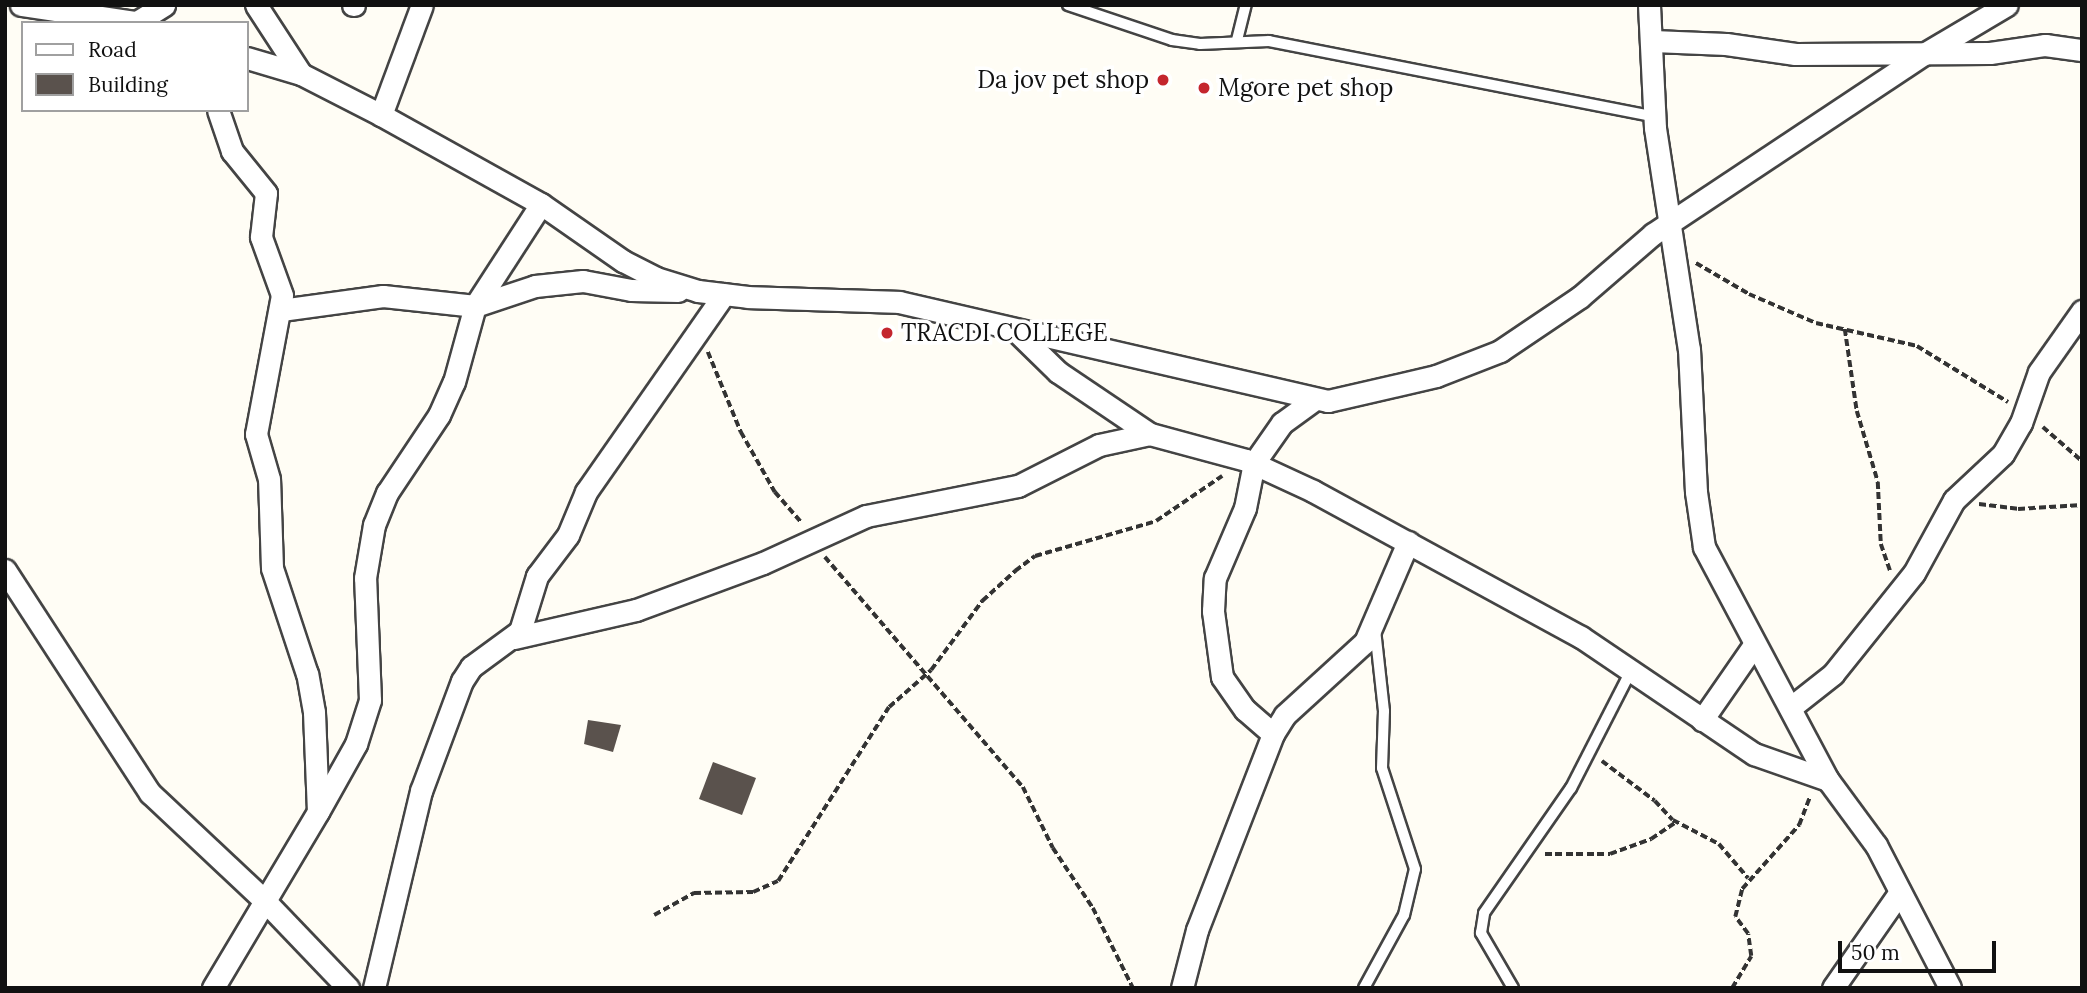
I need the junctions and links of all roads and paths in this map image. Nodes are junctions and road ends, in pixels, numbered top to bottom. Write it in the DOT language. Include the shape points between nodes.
graph roads {
  1 [pos="21,5"];
  2 [pos="164,5"];
  3 [pos="256,5"];
  4 [pos="422,5"];
  5 [pos="1068,5"];
  6 [pos="1246,5"];
  7 [pos="1649,5"];
  8 [pos="2007,5"];
  9 [pos="132,21"];
  10 [pos="140,21"];
  11 [pos="1237,40"];
  12 [pos="1653,41"];
  13 [pos="2082,50"];
  14 [pos="1924,54"];
  15 [pos="248,58"];
  16 [pos="301,74"];
  17 [pos="219,112"];
  18 [pos="380,115"];
  19 [pos="1655,117"];
  20 [pos="541,204"];
  21 [pos="1669,224"];
  22 [pos="1673,249"];
  23 [pos="698,291"];
  24 [pos="724,294"];
  25 [pos="475,306"];
  26 [pos="281,310"];
  27 [pos="2082,312"];
  28 [pos="701,326"];
  29 [pos="1845,329"];
  30 [pos="1015,330"];
  31 [pos="1314,400"];
  32 [pos="2024,414"];
  33 [pos="1150,434"];
  34 [pos="2082,461"];
  35 [pos="1250,462"];
  36 [pos="1954,500"];
  37 [pos="2082,505"];
  38 [pos="813,539"];
  39 [pos="1408,542"];
  40 [pos="5,570"];
  41 [pos="1891,601"];
  42 [pos="1374,627"];
  43 [pos="514,638"];
  44 [pos="1754,645"];
  45 [pos="1631,671"];
  46 [pos="928,673"];
  47 [pos="1790,708"];
  48 [pos="1702,720"];
  49 [pos="1273,734"];
  50 [pos="1590,751"];
  51 [pos="1820,777"];
  52 [pos="318,812"];
  53 [pos="1677,822"];
  54 [pos="1523,861"];
  55 [pos="1748,878"];
  56 [pos="1900,892"];
  57 [pos="264,900"];
  58 [pos="654,915"];
  59 [pos="213,988"];
  60 [pos="348,988"];
  61 [pos="374,988"];
  62 [pos="1133,988"];
  63 [pos="1182,988"];
  64 [pos="1364,988"];
  65 [pos="1513,988"];
  66 [pos="1732,988"];
  67 [pos="1833,988"];
  68 [pos="1950,988"];
  1 -- 9 [label="street"];
  2 -- 10 [label="street"];
  3 -- 16 [label="street"];
  4 -- 18 [label="street"];
  5 -- 11 [label="lane" via="1172,40 1200,44"];
  6 -- 11 [label="lane"];
  7 -- 12 [label="street"];
  8 -- 14 [label="street"];
  11 -- 19 [label="lane" via="1300,47"];
  12 -- 14 [label="street" via="1726,44 1784,54 1858,50"];
  12 -- 19 [label="street"];
  13 -- 14 [label="street" via="2045,45"];
  14 -- 21 [label="street"];
  15 -- 16 [label="street"];
  16 -- 18 [label="street"];
  17 -- 26 [label="street" via="227,143 266,193 261,237 282,295"];
  18 -- 20 [label="street"];
  19 -- 21 [label="street"];
  20 -- 23 [label="street" via="623,261"];
  20 -- 25 [label="street"];
  21 -- 22 [label="street"];
  21 -- 31 [label="street" via="1580,297 1488,358 1436,376"];
  22 -- 29 [label="path" via="1749,295 1816,323"];
  22 -- 44 [label="street" via="1689,349 1700,535 1715,575"];
  23 -- 24 [label="street"];
  23 -- 25 [label="street" via="631,290 583,281 535,286"];
  24 -- 28 [label="street"];
  24 -- 30 [label="street" via="899,302"];
  25 -- 26 [label="street" via="383,296"];
  25 -- 52 [label="street" via="454,382 439,415 387,493 374,525 365,578 370,700 356,744"];
  26 -- 52 [label="street" via="257,408 256,434 269,479 272,568 307,674 314,712"];
  27 -- 32 [label="street" via="2039,372"];
  28 -- 38 [label="path" via="741,432 775,492"];
  28 -- 43 [label="street" via="586,492 568,534 537,576 525,622"];
  29 -- 32 [label="path" via="1917,346"];
  29 -- 41 [label="path" via="1857,411 1878,482 1881,544 1889,565"];
  30 -- 31 [label="street"];
  30 -- 33 [label="street" via="1058,372"];
  31 -- 35 [label="street" via="1282,423"];
  32 -- 34 [label="path"];
  32 -- 36 [label="street" via="2003,454"];
  33 -- 35 [label="street"];
  33 -- 38 [label="street" via="1099,446 1018,486 891,510"];
  35 -- 39 [label="street"];
  35 -- 46 [label="path" via="1156,521 1035,556 996,585"];
  35 -- 49 [label="street" via="1245,508 1214,578 1213,611 1222,677 1245,710"];
  36 -- 37 [label="path" via="2018,509"];
  36 -- 41 [label="street" via="1925,556"];
  38 -- 43 [label="street" via="744,571 636,610"];
  38 -- 46 [label="path" via="841,578"];
  39 -- 42 [label="street"];
  39 -- 45 [label="street" via="1581,637"];
  40 -- 57 [label="street" via="150,793"];
  41 -- 47 [label="street" via="1833,674"];
  42 -- 49 [label="street" via="1353,656 1292,708"];
  42 -- 64 [label="lane" via="1384,711 1382,768 1415,869 1404,915"];
  43 -- 61 [label="street" via="471,667 453,702 421,791"];
  44 -- 47 [label="street"];
  44 -- 48 [label="street"];
  45 -- 48 [label="street"];
  45 -- 50 [label="lane"];
  46 -- 58 [label="path" via="890,707 778,881 753,892 694,893"];
  46 -- 62 [label="path" via="1023,787"];
  47 -- 51 [label="street"];
  48 -- 51 [label="street" via="1754,754"];
  49 -- 63 [label="street" via="1197,930"];
  50 -- 53 [label="path"];
  50 -- 54 [label="lane"];
  51 -- 55 [label="path" via="1804,818"];
  51 -- 56 [label="street" via="1876,845"];
  52 -- 57 [label="street"];
  53 -- 54 [label="path" via="1651,839 1610,854 1548,853"];
  53 -- 55 [label="path" via="1718,844"];
  54 -- 65 [label="lane" via="1480,924"];
  55 -- 66 [label="path" via="1735,918 1748,934 1751,956"];
  56 -- 67 [label="street"];
  56 -- 68 [label="street"];
  57 -- 59 [label="street"];
  57 -- 60 [label="street"];
}
